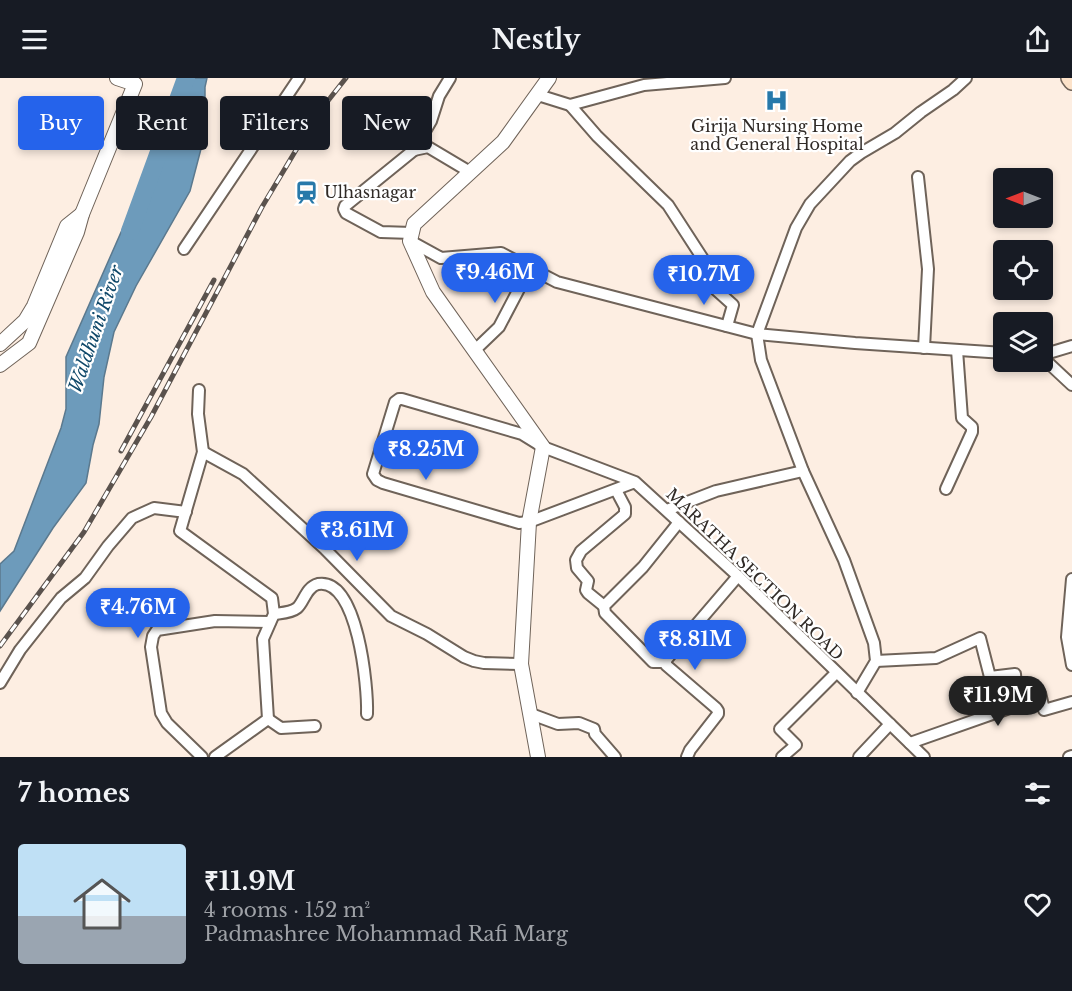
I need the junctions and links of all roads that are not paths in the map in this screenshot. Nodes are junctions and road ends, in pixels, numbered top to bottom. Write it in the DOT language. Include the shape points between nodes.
graph roads {
  1 [pos="117,78"];
  2 [pos="299,78"];
  3 [pos="450,78"];
  4 [pos="549,78"];
  5 [pos="724,78"];
  6 [pos="966,78"];
  7 [pos="1069,78"];
  8 [pos="646,82"];
  9 [pos="1072,82"];
  10 [pos="538,95"];
  11 [pos="570,105"];
  12 [pos="432,118"];
  13 [pos="432,149"];
  14 [pos="414,150"];
  15 [pos="470,172"];
  16 [pos="918,177"];
  17 [pos="82,214"];
  18 [pos="411,237"];
  19 [pos="184,249"];
  20 [pos="530,268"];
  21 [pos="727,327"];
  22 [pos="757,334"];
  23 [pos="0,344"];
  24 [pos="1072,346"];
  25 [pos="924,348"];
  26 [pos="475,350"];
  27 [pos="957,350"];
  28 [pos="993,352"];
  29 [pos="1053,352"];
  30 [pos="0,364"];
  31 [pos="1053,367"];
  32 [pos="1072,385"];
  33 [pos="199,390"];
  34 [pos="543,447"];
  35 [pos="203,452"];
  36 [pos="803,471"];
  37 [pos="635,482"];
  38 [pos="946,489"];
  39 [pos="616,490"];
  40 [pos="667,510"];
  41 [pos="186,512"];
  42 [pos="529,522"];
  43 [pos="679,522"];
  44 [pos="738,576"];
  45 [pos="1072,579"];
  46 [pos="604,606"];
  47 [pos="272,618"];
  48 [pos="876,661"];
  49 [pos="665,662"];
  50 [pos="521,664"];
  51 [pos="1072,665"];
  52 [pos="836,673"];
  53 [pos="0,683"];
  54 [pos="857,693"];
  55 [pos="1017,697"];
  56 [pos="1072,702"];
  57 [pos="367,714"];
  58 [pos="531,714"];
  59 [pos="268,718"];
  60 [pos="890,724"];
  61 [pos="315,726"];
  62 [pos="910,743"];
  63 [pos="202,757"];
  64 [pos="216,757"];
  65 [pos="538,757"];
  66 [pos="615,757"];
  67 [pos="687,757"];
  68 [pos="782,757"];
  69 [pos="859,757"];
  70 [pos="924,757"];
  1 -- 17 [label="street" via="135,84"];
  2 -- 19 [label="street"];
  3 -- 12 [label="street"];
  4 -- 10 [label="street"];
  5 -- 8 [label="street"];
  6 -- 22 [label="street" via="895,133 850,161 810,204 796,228"];
  7 -- 9 [label="main road"];
  8 -- 11 [label="street"];
  10 -- 11 [label="street"];
  10 -- 15 [label="street" via="503,142"];
  11 -- 21 [label="street" via="668,205 703,259 713,287 733,305"];
  13 -- 15 [label="street"];
  14 -- 18 [label="street" via="344,209 381,232"];
  15 -- 18 [label="street" via="414,224"];
  16 -- 25 [label="street" via="927,269"];
  17 -- 23 [label="street" via="67,226 25,321"];
  17 -- 30 [label="street" via="29,344"];
  18 -- 20 [label="street" via="441,258 501,253"];
  18 -- 26 [label="street" via="433,292"];
  20 -- 21 [label="street" via="557,282"];
  20 -- 26 [label="street" via="499,327"];
  21 -- 22 [label="street"];
  22 -- 25 [label="street"];
  22 -- 36 [label="street" via="761,360"];
  24 -- 29 [label="street"];
  25 -- 27 [label="street"];
  26 -- 34 [label="street"];
  27 -- 28 [label="street"];
  27 -- 38 [label="street" via="962,418 972,432"];
  31 -- 32 [label="street"];
  33 -- 35 [label="street"];
  34 -- 37 [label="street, MARATHA SECTION ROAD"];
  34 -- 42 [label="street"];
  34 -- 42 [label="street, MARATHA SECTION ROAD" via="522,434 399,399 373,474 383,483 519,523"];
  35 -- 41 [label="street"];
  35 -- 50 [label="street" via="243,474 391,616 474,662"];
  36 -- 40 [label="street" via="716,491"];
  36 -- 48 [label="street" via="844,560 874,643"];
  37 -- 39 [label="street"];
  37 -- 40 [label="street, MARATHA SECTION ROAD"];
  39 -- 42 [label="street"];
  39 -- 46 [label="street" via="625,514 581,551 576,560 577,568 588,581 586,590"];
  40 -- 43 [label="street, MARATHA SECTION ROAD"];
  41 -- 47 [label="street" via="180,531 272,598"];
  41 -- 53 [label="street" via="154,508 132,519 85,578 61,598"];
  42 -- 50 [label="street"];
  43 -- 44 [label="street, MARATHA SECTION ROAD"];
  43 -- 46 [label="street" via="643,567"];
  44 -- 49 [label="street"];
  44 -- 52 [label="street, MARATHA SECTION ROAD"];
  45 -- 51 [label="street" via="1067,637"];
  46 -- 49 [label="street" via="605,613 653,662"];
  47 -- 57 [label="street" via="297,608 312,587 319,584 339,593 350,611 362,651"];
  47 -- 59 [label="street" via="263,639"];
  47 -- 63 [label="street" via="215,621 157,630 153,636 151,647 161,712"];
  48 -- 54 [label="street"];
  48 -- 55 [label="street" via="936,658 980,638 990,677 1015,674"];
  49 -- 67 [label="street" via="718,711"];
  50 -- 58 [label="street"];
  52 -- 54 [label="street, MARATHA SECTION ROAD"];
  52 -- 68 [label="street" via="780,729 796,745"];
  54 -- 60 [label="street, MARATHA SECTION ROAD"];
  55 -- 56 [label="street" via="1040,693 1044,710"];
  55 -- 62 [label="street" via="1018,705"];
  58 -- 65 [label="street"];
  58 -- 66 [label="street" via="558,724 579,723 594,729"];
  59 -- 61 [label="street" via="281,728"];
  59 -- 64 [label="street"];
  60 -- 62 [label="street, MARATHA SECTION ROAD"];
  60 -- 69 [label="street"];
  62 -- 70 [label="street, MARATHA SECTION ROAD"];
}
